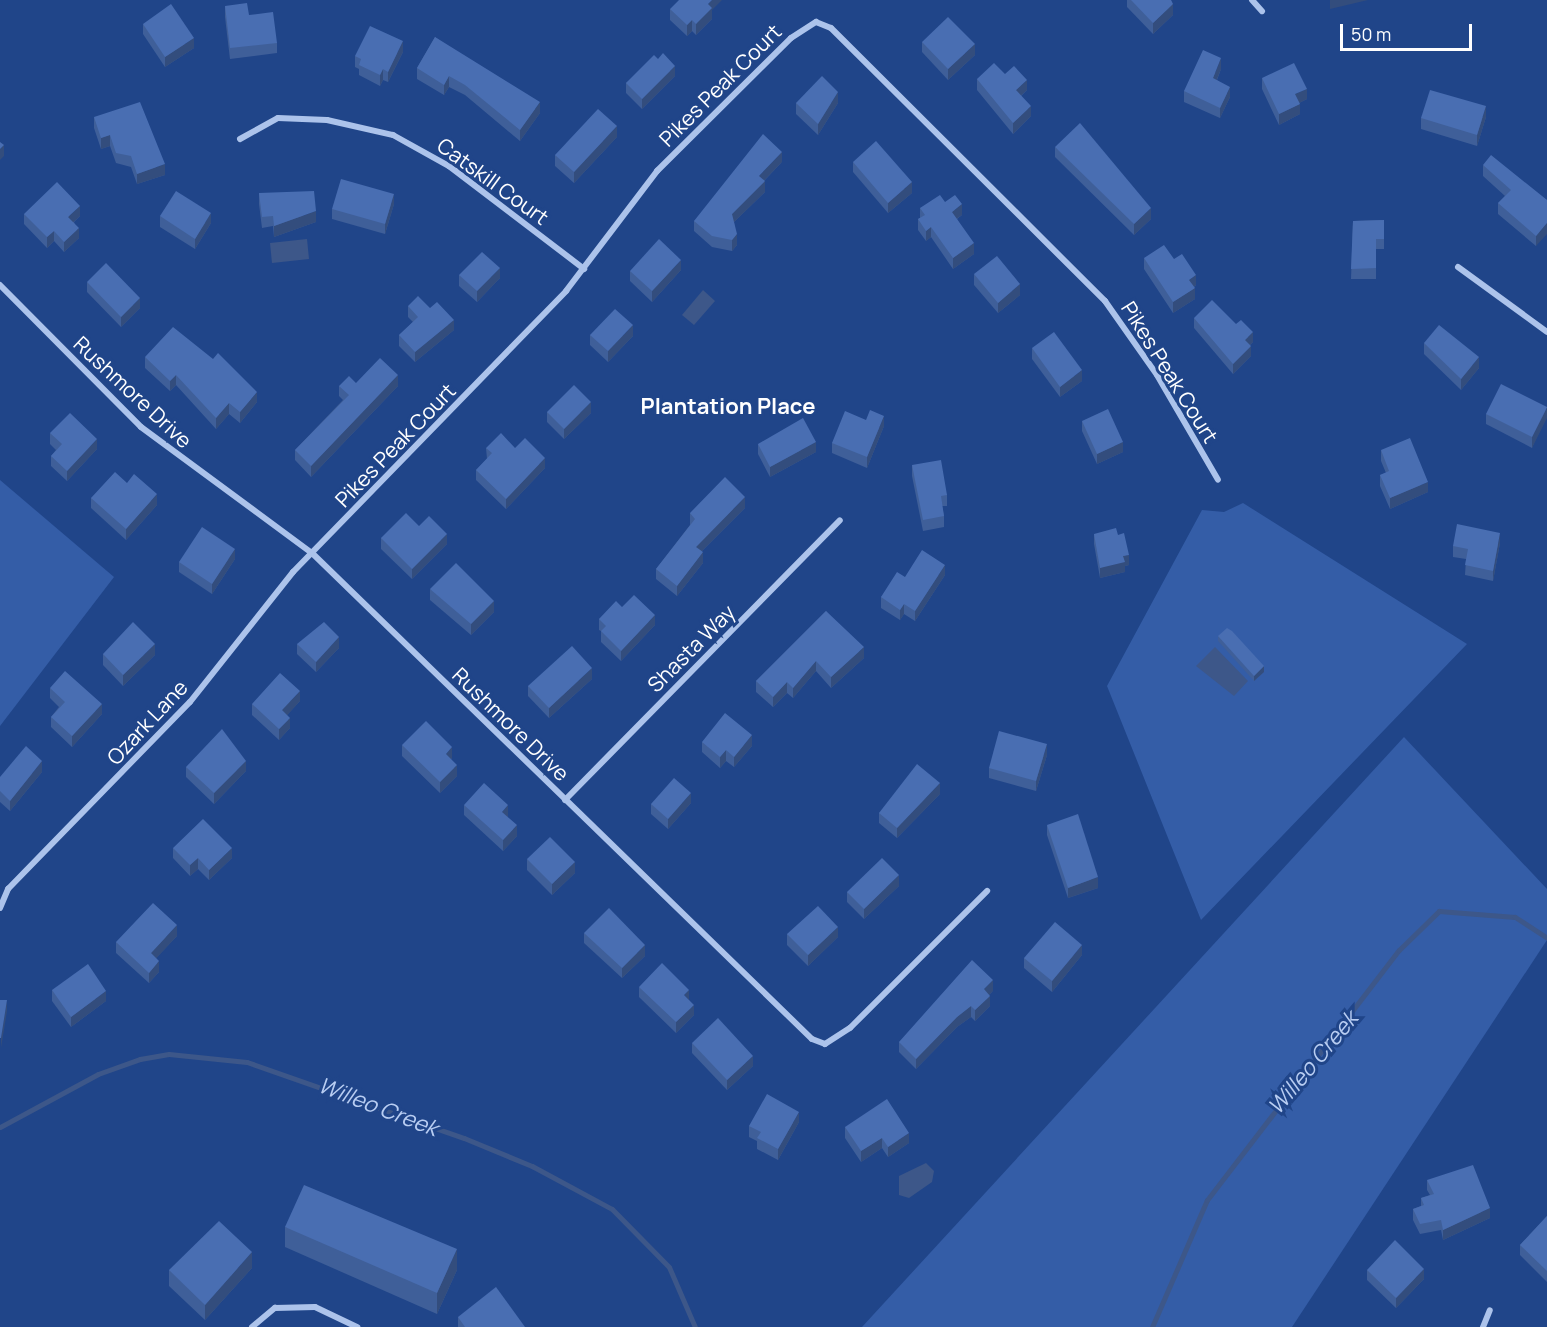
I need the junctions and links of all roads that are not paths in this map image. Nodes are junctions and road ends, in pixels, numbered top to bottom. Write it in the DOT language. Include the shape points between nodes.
graph roads {
  1 [pos="1252,0"];
  2 [pos="1262,10"];
  3 [pos="240,139"];
  4 [pos="1458,267"];
  5 [pos="584,269"];
  6 [pos="0,285"];
  7 [pos="1547,332"];
  8 [pos="1218,480"];
  9 [pos="840,520"];
  10 [pos="312,553"];
  11 [pos="565,800"];
  12 [pos="987,891"];
  13 [pos="0,908"];
  14 [pos="1490,1310"];
  15 [pos="252,1327"];
  16 [pos="357,1327"];
  17 [pos="1483,1327"];
  1 -- 2 [label="street"];
  3 -- 5 [label="street, Catskill Court" via="278,118 327,120 393,135 449,166"];
  4 -- 7 [label="street"];
  5 -- 8 [label="street, Pikes Peak Court" via="657,171 790,38 816,22 831,28 1105,301 1157,375"];
  5 -- 10 [label="street, Pikes Peak Court"];
  6 -- 10 [label="street, Rushmore Drive" via="141,427"];
  9 -- 11 [label="street, Shasta Way"];
  10 -- 11 [label="street, Rushmore Drive"];
  10 -- 13 [label="street, Ozark Lane" via="190,702 8,889"];
  11 -- 12 [label="street, Rushmore Drive" via="801,1031 825,1044 850,1028"];
  14 -- 17 [label="street"];
  15 -- 16 [label="street" via="275,1308 315,1307"];
}
